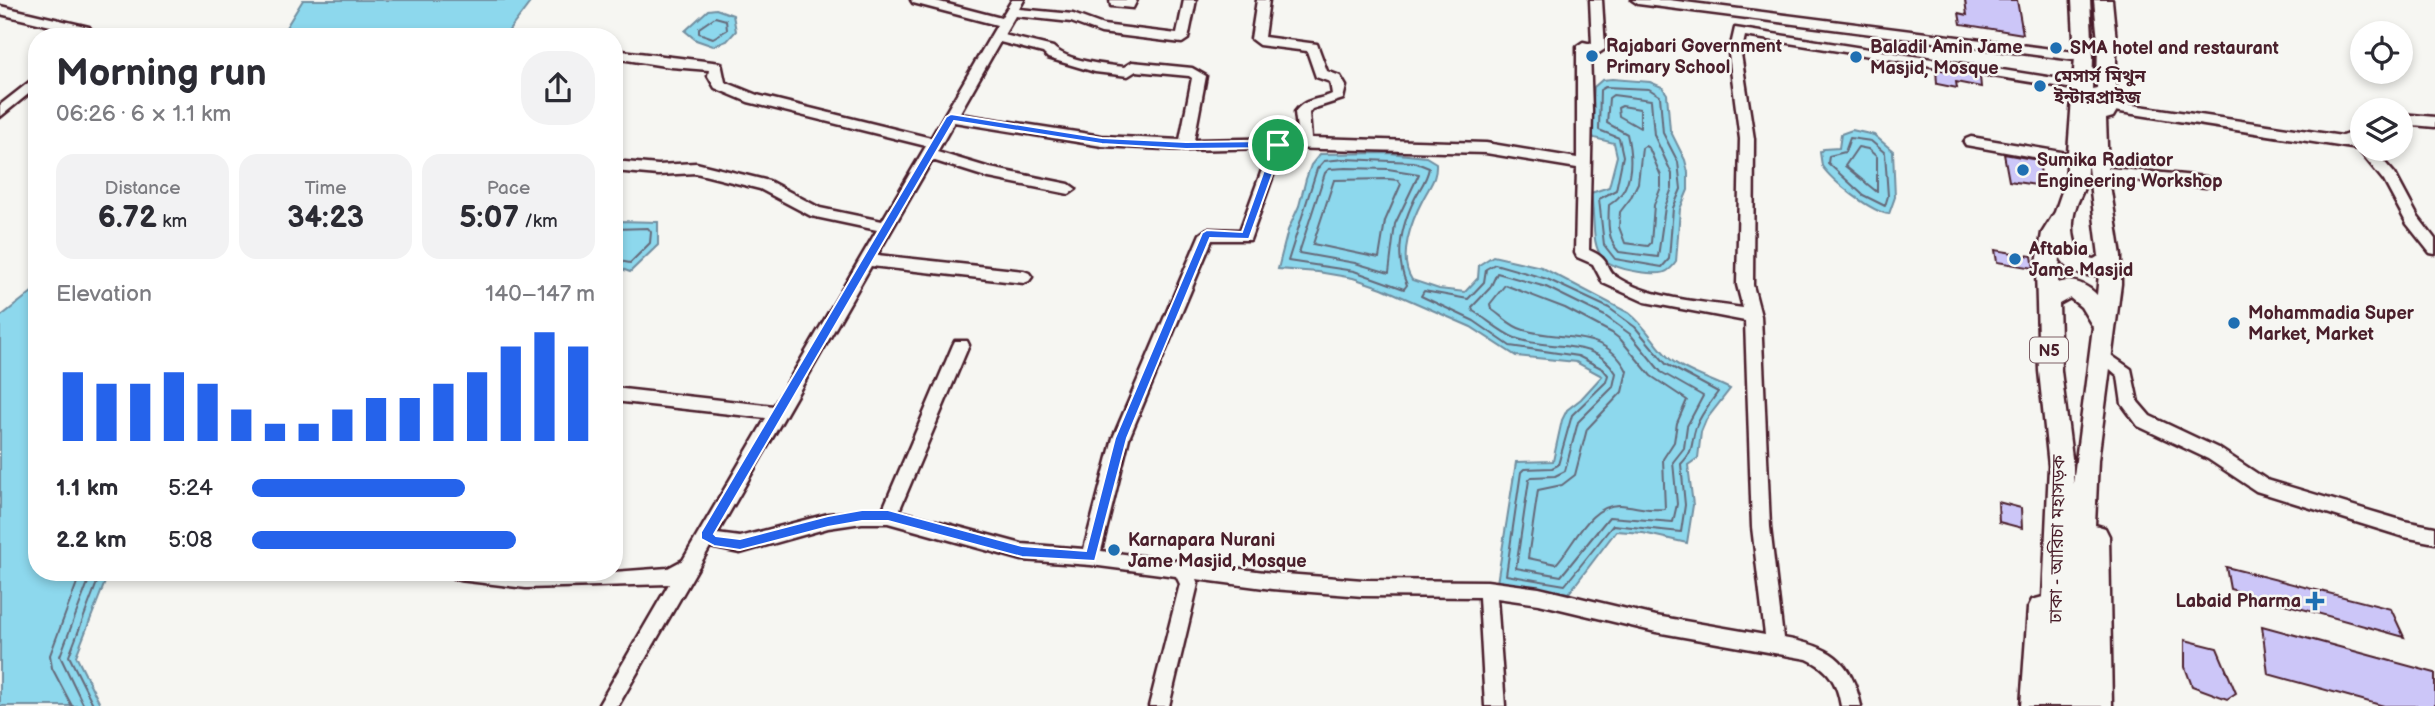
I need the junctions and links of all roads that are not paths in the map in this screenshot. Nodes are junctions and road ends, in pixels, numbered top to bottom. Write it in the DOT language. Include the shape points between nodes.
graph roads {
  1 [pos="917,0"];
  2 [pos="1116,0"];
  3 [pos="1131,0"];
  4 [pos="1190,0"];
  5 [pos="1263,0"];
  6 [pos="1596,0"];
  7 [pos="1638,0"];
  8 [pos="2071,0"];
  9 [pos="2081,0"];
  10 [pos="2091,0"];
  11 [pos="2103,0"];
  12 [pos="0,10"];
  13 [pos="1011,12"];
  14 [pos="1738,14"];
  15 [pos="76,28"];
  16 [pos="1740,31"];
  17 [pos="997,37"];
  18 [pos="623,55"];
  19 [pos="2075,56"];
  20 [pos="2074,85"];
  21 [pos="28,88"];
  22 [pos="2106,106"];
  23 [pos="0,112"];
  24 [pos="951,117"];
  25 [pos="2413,120"];
  26 [pos="2435,122"];
  27 [pos="2080,131"];
  28 [pos="2350,138"];
  29 [pos="2347,139"];
  30 [pos="2350,141"];
  31 [pos="1971,142"];
  32 [pos="1305,143"];
  33 [pos="1186,145"];
  34 [pos="1278,145"];
  35 [pos="933,149"];
  36 [pos="2375,161"];
  37 [pos="2091,162"];
  38 [pos="1583,164"];
  39 [pos="623,167"];
  40 [pos="2206,182"];
  41 [pos="1069,189"];
  42 [pos="2065,212"];
  43 [pos="887,227"];
  44 [pos="2435,248"];
  45 [pos="2110,257"];
  46 [pos="867,260"];
  47 [pos="1024,277"];
  48 [pos="2047,302"];
  49 [pos="1753,316"];
  50 [pos="2105,329"];
  51 [pos="961,345"];
  52 [pos="2102,355"];
  53 [pos="623,395"];
  54 [pos="778,413"];
  55 [pos="2074,463"];
  56 [pos="888,516"];
  57 [pos="2435,535"];
  58 [pos="706,536"];
  59 [pos="1091,557"];
  60 [pos="688,566"];
  61 [pos="1181,568"];
  62 [pos="623,578"];
  63 [pos="1487,589"];
  64 [pos="1775,645"];
  65 [pos="608,706"];
  66 [pos="1159,706"];
  67 [pos="1495,706"];
  68 [pos="1851,706"];
  69 [pos="2035,706"];
  70 [pos="2052,706"];
  71 [pos="2074,706"];
  72 [pos="2098,706"];
  1 -- 13 [label="street"];
  2 -- 3 [label="street" via="1129,5"];
  4 -- 13 [label="street" via="1182,39 1112,31 1073,18"];
  5 -- 32 [label="street" via="1257,39 1312,47 1321,74 1335,79 1339,86 1338,96 1308,105 1302,112"];
  6 -- 38 [label="street" via="1600,49 1583,46"];
  7 -- 14 [label="street"];
  8 -- 19 [label="highway"];
  9 -- 27 [label="highway, ঢাকা - আরিচা মহাসড়ক / N5" via="2085,37"];
  10 -- 37 [label="highway, ঢাকা - আরিচা মহাসড়ক / N5"];
  11 -- 22 [label="highway"];
  12 -- 15 [label="street"];
  13 -- 17 [label="street"];
  14 -- 16 [label="street"];
  14 -- 19 [label="street"];
  16 -- 20 [label="street"];
  16 -- 49 [label="street" via="1735,54 1747,138 1745,285"];
  17 -- 24 [label="street"];
  17 -- 33 [label="street" via="1096,68 1192,72 1199,76"];
  18 -- 35 [label="street" via="716,66 720,85 753,99"];
  19 -- 20 [label="highway"];
  20 -- 27 [label="highway" via="2074,117"];
  21 -- 23 [label="street"];
  22 -- 29 [label="street" via="2360,144"];
  22 -- 37 [label="highway"];
  24 -- 33 [label="street" via="1102,141"];
  24 -- 35 [label="street"];
  25 -- 26 [label="street"];
  27 -- 37 [label="highway, ঢাকা - আরিচা মহাসড়ক / N5"];
  28 -- 29 [label="street"];
  29 -- 30 [label="street"];
  31 -- 37 [label="street"];
  32 -- 34 [label="street"];
  32 -- 38 [label="street" via="1486,148"];
  33 -- 34 [label="street"];
  34 -- 59 [label="street" via="1245,236 1207,233 1121,438"];
  35 -- 41 [label="street" via="989,173"];
  35 -- 43 [label="street"];
  36 -- 44 [label="street"];
  37 -- 40 [label="street" via="2164,180"];
  37 -- 42 [label="highway, ঢাকা - আরিচা মহাসড়ক / N5" via="2076,180"];
  37 -- 45 [label="highway, ঢাকা - আরিচা মহাসড়ক / N5"];
  38 -- 49 [label="street" via="1583,253 1598,260 1608,279 1650,298"];
  39 -- 43 [label="street" via="696,168 764,185 816,212"];
  42 -- 45 [label="highway" via="2063,237 2069,257 2099,267"];
  42 -- 48 [label="highway, ঢাকা - আরিচা মহাসড়ক / N5" via="2049,250"];
  43 -- 46 [label="street"];
  45 -- 50 [label="highway, ঢাকা - আরিচা মহাসড়ক / N5"];
  46 -- 47 [label="street"];
  46 -- 54 [label="street"];
  48 -- 50 [label="highway" via="2063,290 2084,294"];
  48 -- 55 [label="highway, ঢাকা - আরিচা মহাসড়ক / N5" via="2050,371"];
  49 -- 64 [label="street" via="1761,527"];
  50 -- 52 [label="highway, ঢাকা - আরিচা মহাসড়ক / N5"];
  51 -- 56 [label="street"];
  52 -- 55 [label="highway, ঢাকা - আরিচা মহাসড়ক / N5"];
  52 -- 57 [label="street" via="2125,373 2130,404 2144,421 2214,454 2249,479 2366,518"];
  53 -- 54 [label="street"];
  54 -- 58 [label="street"];
  55 -- 69 [label="highway" via="2047,503"];
  55 -- 70 [label="highway, ঢাকা - আরিচা মহাসড়ক / N5"];
  55 -- 71 [label="highway, ঢাকা - আরিচা মহাসড়ক / N5"];
  55 -- 72 [label="highway" via="2096,497"];
  56 -- 58 [label="street" via="828,521 740,545"];
  56 -- 59 [label="street" via="1022,552"];
  58 -- 60 [label="street"];
  59 -- 61 [label="street"];
  60 -- 62 [label="street" via="671,576"];
  60 -- 65 [label="street"];
  61 -- 63 [label="street" via="1363,588"];
  61 -- 66 [label="street" via="1189,584"];
  63 -- 64 [label="street"];
  63 -- 67 [label="street"];
  64 -- 68 [label="street" via="1826,659 1847,684"];
}
